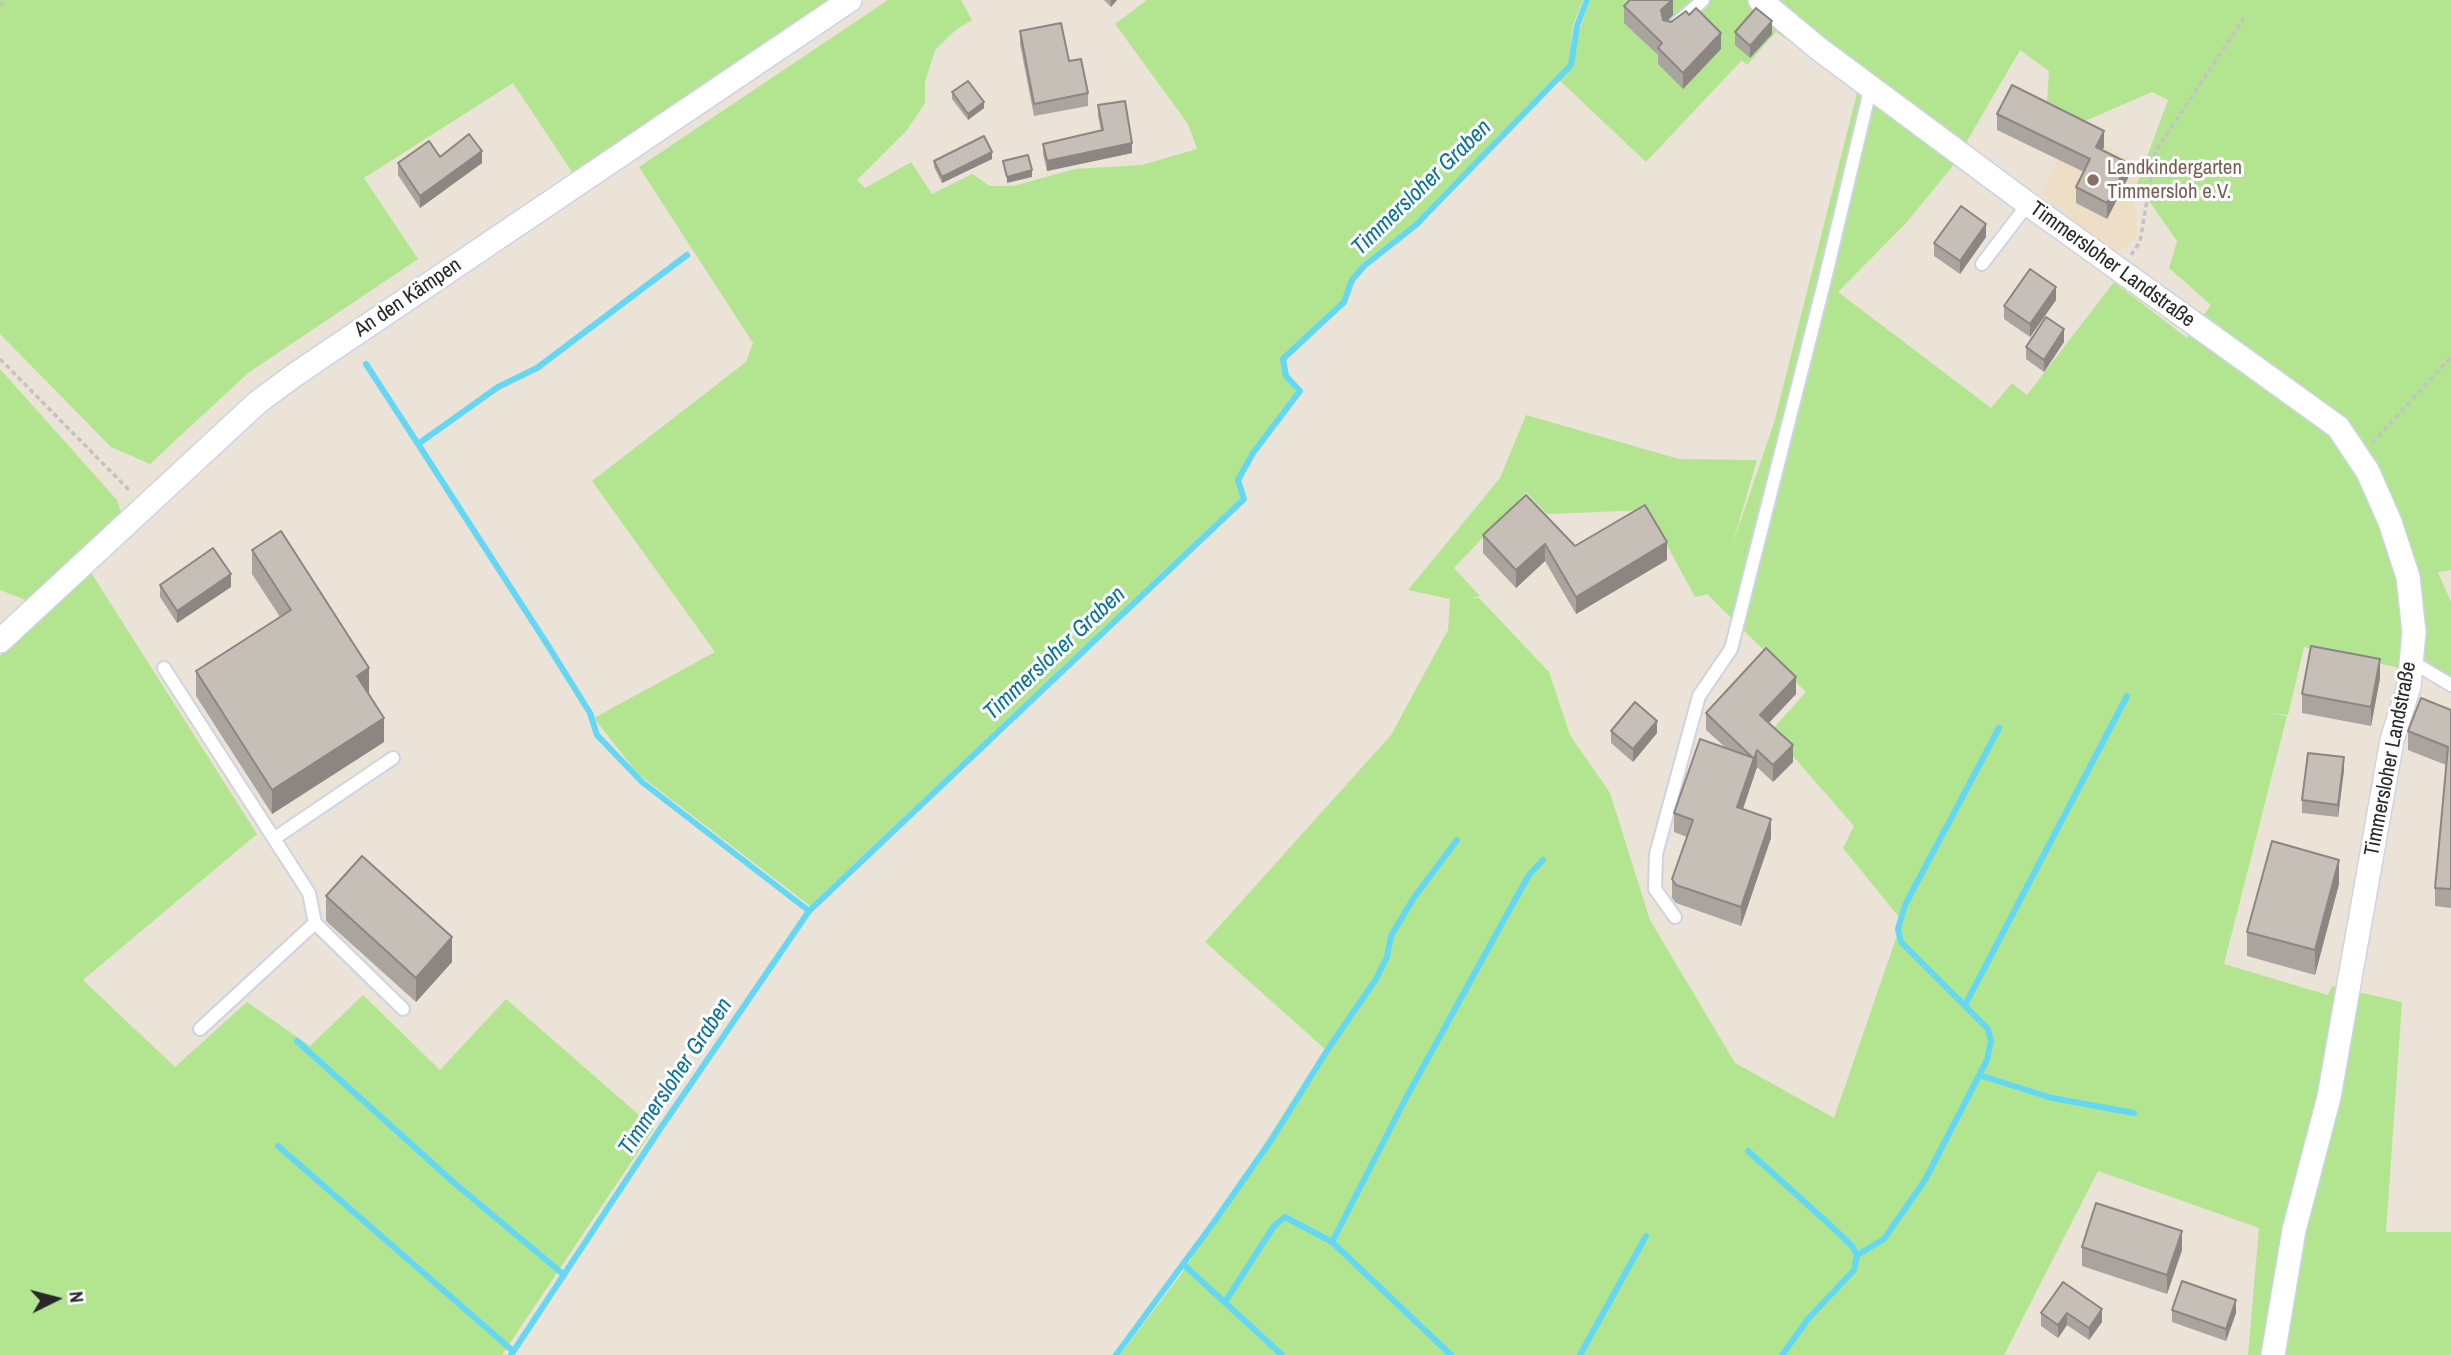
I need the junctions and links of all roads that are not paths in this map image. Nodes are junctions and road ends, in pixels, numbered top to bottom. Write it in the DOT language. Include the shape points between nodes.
graph roads {
  1 [pos="850,0"];
  2 [pos="1703,0"];
  3 [pos="1760,0"];
  4 [pos="1669,30"];
  5 [pos="1871,86"];
  6 [pos="2028,204"];
  7 [pos="1982,264"];
  8 [pos="0,641"];
  9 [pos="2411,661"];
  10 [pos="164,668"];
  11 [pos="2451,685"];
  12 [pos="393,758"];
  13 [pos="275,838"];
  14 [pos="1675,917"];
  15 [pos="315,923"];
  16 [pos="403,1009"];
  17 [pos="200,1029"];
  18 [pos="2273,1355"];
  1 -- 8 [label="street, An den Kämpen" via="258,402"];
  2 -- 4 [label="lane"];
  3 -- 5 [label="street, Timmersloher Landstraße"];
  5 -- 6 [label="street, Timmersloher Landstraße"];
  5 -- 14 [label="lane" via="1731,649 1699,696 1656,854 1655,890"];
  6 -- 7 [label="lane"];
  6 -- 9 [label="street, Timmersloher Landstraße" via="2338,427 2368,471 2409,578 2414,632"];
  9 -- 11 [label="lane"];
  9 -- 18 [label="street, Timmersloher Landstraße" via="2409,686 2392,740 2329,1097 2294,1230"];
  10 -- 13 [label="lane"];
  12 -- 13 [label="lane"];
  13 -- 15 [label="lane" via="309,893"];
  15 -- 16 [label="lane"];
  15 -- 17 [label="lane"];
}
